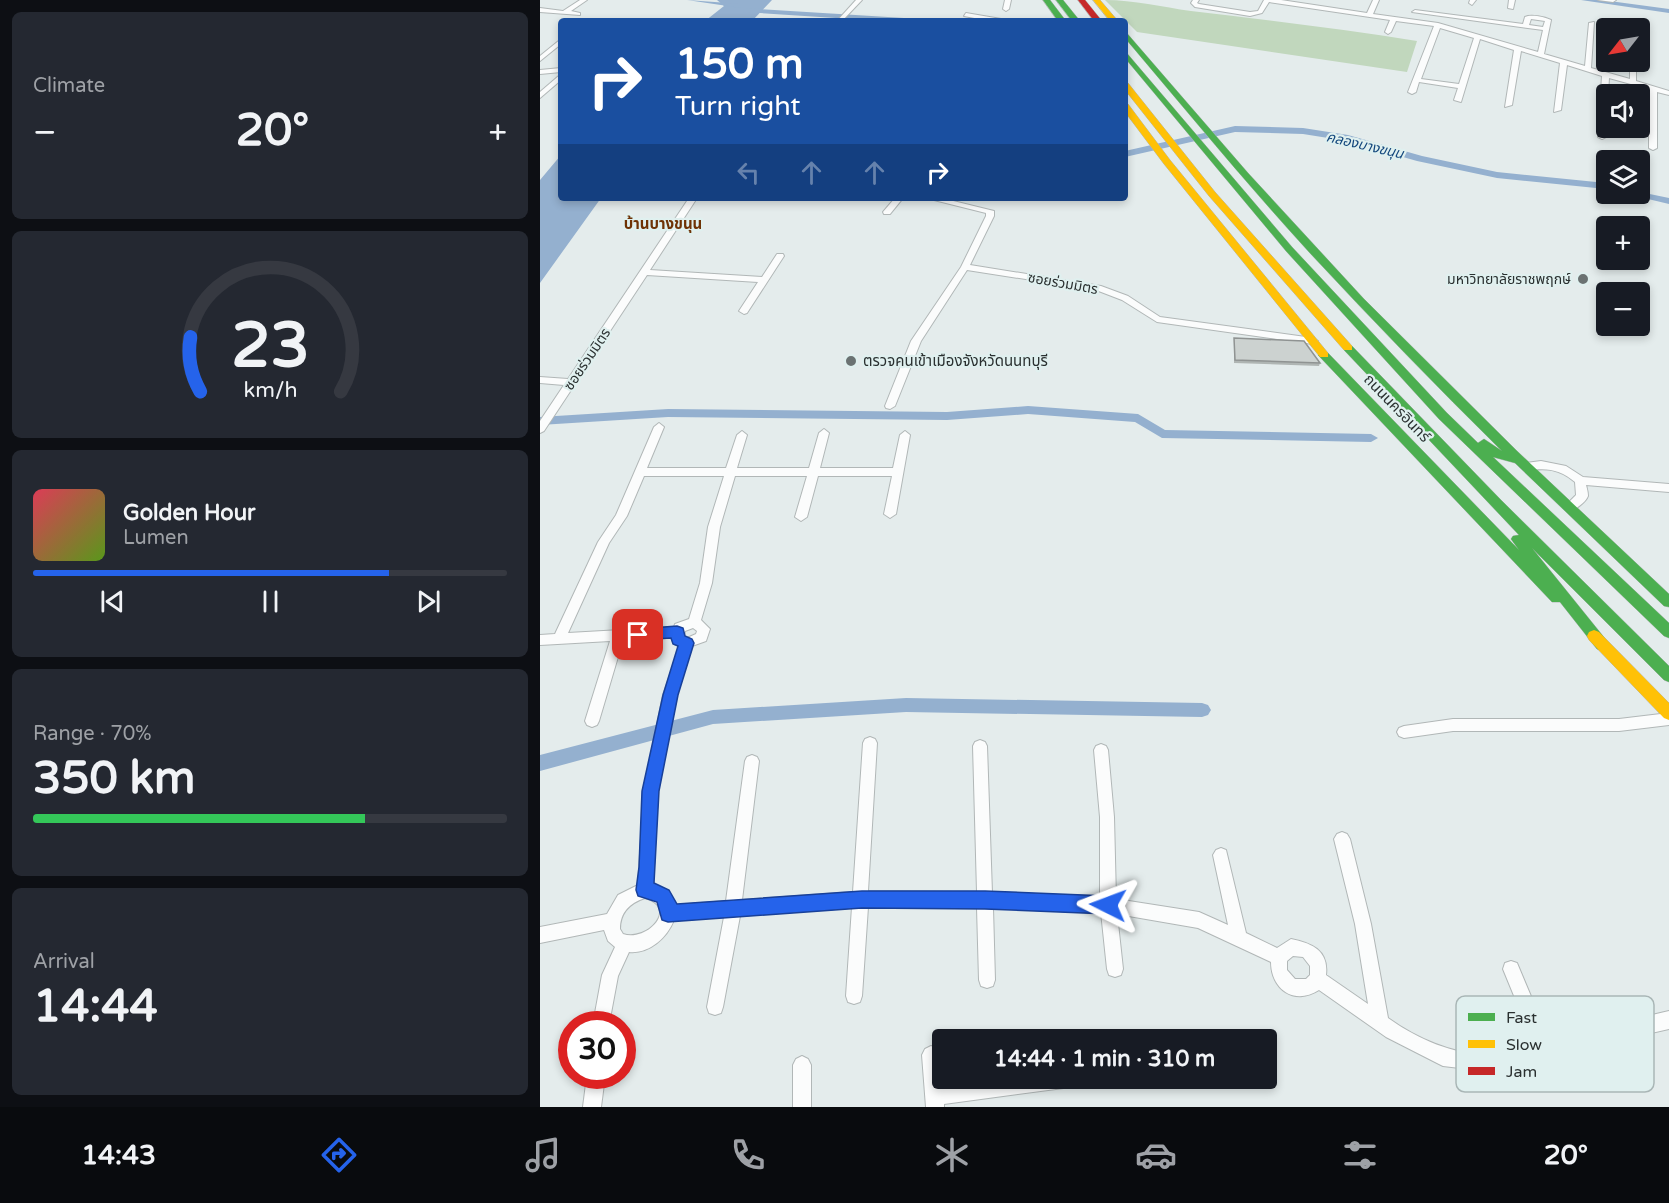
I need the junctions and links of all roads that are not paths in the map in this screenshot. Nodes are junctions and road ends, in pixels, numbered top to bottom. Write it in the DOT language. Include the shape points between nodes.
graph roads {
  1 [pos="584,0"];
  2 [pos="859,0"];
  3 [pos="1008,0"];
  4 [pos="1046,0"];
  5 [pos="1059,0"];
  6 [pos="1081,0"];
  7 [pos="1096,0"];
  8 [pos="1196,0"];
  9 [pos="1268,0"];
  10 [pos="1512,0"];
  11 [pos="1601,0"];
  12 [pos="1613,0"];
  13 [pos="1375,3"];
  14 [pos="1449,4"];
  15 [pos="1364,5"];
  16 [pos="1511,8"];
  17 [pos="1006,9"];
  18 [pos="540,10"];
  19 [pos="1488,10"];
  20 [pos="564,13"];
  21 [pos="578,14"];
  22 [pos="1370,14"];
  23 [pos="966,15"];
  24 [pos="1446,16"];
  25 [pos="1394,17"];
  26 [pos="845,18"];
  27 [pos="984,18"];
  28 [pos="1060,18"];
  29 [pos="1074,18"];
  30 [pos="1096,18"];
  31 [pos="1111,18"];
  32 [pos="1412,20"];
  33 [pos="1485,21"];
  34 [pos="1592,23"];
  35 [pos="1438,25"];
  36 [pos="1388,32"];
  37 [pos="1478,36"];
  38 [pos="1128,37"];
  39 [pos="558,44"];
  40 [pos="1518,47"];
  41 [pos="1541,54"];
  42 [pos="1128,56"];
  43 [pos="540,59"];
  44 [pos="1564,61"];
  45 [pos="1587,68"];
  46 [pos="558,70"];
  47 [pos="540,72"];
  48 [pos="1633,72"];
  49 [pos="1606,74"];
  50 [pos="558,79"];
  51 [pos="1417,80"];
  52 [pos="1633,82"];
  53 [pos="1605,84"];
  54 [pos="1462,87"];
  55 [pos="1653,88"];
  56 [pos="1128,90"];
  57 [pos="1412,92"];
  58 [pos="1669,93"];
  59 [pos="540,96"];
  60 [pos="1458,100"];
  61 [pos="1508,105"];
  62 [pos="1128,109"];
  63 [pos="1557,110"];
  64 [pos="1203,137"];
  65 [pos="1164,147"];
  66 [pos="1653,148"];
  67 [pos="691,201"];
  68 [pos="896,201"];
  69 [pos="944,201"];
  70 [pos="887,212"];
  71 [pos="780,256"];
  72 [pos="965,267"];
  73 [pos="645,272"];
  74 [pos="764,280"];
  75 [pos="744,311"];
  76 [pos="1313,342"];
  77 [pos="540,380"];
  78 [pos="540,386"];
  79 [pos="568,386"];
  80 [pos="890,406"];
  81 [pos="1443,416"];
  82 [pos="659,427"];
  83 [pos="540,429"];
  84 [pos="824,433"];
  85 [pos="742,435"];
  86 [pos="905,435"];
  87 [pos="1522,463"];
  88 [pos="640,472"];
  89 [pos="730,472"];
  90 [pos="814,472"];
  91 [pos="898,472"];
  92 [pos="1580,481"];
  93 [pos="1669,488"];
  94 [pos="1482,489"];
  95 [pos="1569,508"];
  96 [pos="890,514"];
  97 [pos="801,517"];
  98 [pos="1669,602"];
  99 [pos="1669,632"];
  100 [pos="618,636"];
  101 [pos="682,638"];
  102 [pos="559,639"];
  103 [pos="540,640"];
  104 [pos="1602,645"];
  105 [pos="1669,676"];
  106 [pos="1669,713"];
  107 [pos="1669,719"];
  108 [pos="592,722"];
  109 [pos="1404,732"];
  110 [pos="870,743"];
  111 [pos="980,746"];
  112 [pos="1101,750"];
  113 [pos="752,762"];
  114 [pos="1342,839"];
  115 [pos="1221,855"];
  116 [pos="645,890"];
  117 [pos="862,899"];
  118 [pos="985,900"];
  119 [pos="1108,905"];
  120 [pos="733,910"];
  121 [pos="668,914"];
  122 [pos="612,921"];
  123 [pos="540,935"];
  124 [pos="1239,939"];
  125 [pos="625,944"];
  126 [pos="1279,957"];
  127 [pos="1115,969"];
  128 [pos="1511,969"];
  129 [pos="1318,979"];
  130 [pos="987,980"];
  131 [pos="854,996"];
  132 [pos="1522,996"];
  133 [pos="715,1007"];
  134 [pos="604,1011"];
  135 [pos="1669,1020"];
  136 [pos="1380,1023"];
  137 [pos="1654,1023"];
  138 [pos="931,1055"];
  139 [pos="1456,1059"];
  140 [pos="802,1065"];
  141 [pos="594,1089"];
  142 [pos="1009,1089"];
  143 [pos="935,1102"];
  144 [pos="592,1107"];
  145 [pos="802,1107"];
  1 -- 20 [label="street"];
  2 -- 26 [label="street"];
  3 -- 17 [label="street"];
  4 -- 28 [label="main road"];
  5 -- 29 [label="main road"];
  6 -- 30 [label="main road"];
  7 -- 31 [label="main road"];
  8 -- 9 [label="street" via="1197,6 1250,14 1260,12"];
  9 -- 22 [label="street" via="1349,15"];
  10 -- 16 [label="street"];
  11 -- 12 [label="street"];
  13 -- 15 [label="street"];
  13 -- 22 [label="street"];
  14 -- 24 [label="street"];
  18 -- 20 [label="street"];
  19 -- 33 [label="street"];
  20 -- 21 [label="street"];
  22 -- 25 [label="street"];
  23 -- 27 [label="street"];
  24 -- 32 [label="street" via="1416,9"];
  24 -- 33 [label="street"];
  25 -- 32 [label="street"];
  25 -- 36 [label="street"];
  32 -- 35 [label="street"];
  33 -- 41 [label="street" via="1526,26 1528,17 1548,20"];
  34 -- 45 [label="street"];
  35 -- 37 [label="street"];
  35 -- 51 [label="street"];
  37 -- 40 [label="street"];
  37 -- 54 [label="street"];
  38 -- 64 [label="main road, ถนนนครอินทร์"];
  39 -- 43 [label="street"];
  40 -- 41 [label="street"];
  40 -- 61 [label="street"];
  41 -- 44 [label="street"];
  42 -- 64 [label="main road, ถนนนครอินทร์"];
  44 -- 45 [label="street"];
  44 -- 63 [label="street"];
  45 -- 49 [label="street"];
  46 -- 47 [label="street"];
  48 -- 52 [label="street"];
  49 -- 52 [label="street"];
  49 -- 53 [label="street"];
  50 -- 59 [label="street"];
  51 -- 54 [label="street"];
  51 -- 57 [label="street"];
  52 -- 55 [label="street"];
  54 -- 60 [label="street"];
  55 -- 58 [label="street"];
  55 -- 66 [label="street"];
  56 -- 65 [label="main road, ถนนนครอินทร์"];
  62 -- 65 [label="main road, ถนนนครอินทร์"];
  64 -- 81 [label="main road, ถนนนครอินทร์" via="1289,249"];
  64 -- 87 [label="main road, ถนนนครอินทร์"];
  65 -- 76 [label="main road, ถนนนครอินทร์"];
  65 -- 94 [label="main road, ถนนนครอินทร์" via="1357,359"];
  67 -- 73 [label="street, ซอยร่วมมิตร"];
  68 -- 70 [label="street"];
  69 -- 72 [label="street" via="990,211"];
  71 -- 74 [label="street"];
  72 -- 76 [label="street, ซอยร่วมมิตร" via="1108,291 1157,319"];
  72 -- 80 [label="street" via="916,341"];
  73 -- 74 [label="street"];
  73 -- 79 [label="street, ซอยร่วมมิตร"];
  74 -- 75 [label="street"];
  76 -- 104 [label="main road, ถนนนครอินทร์"];
  77 -- 79 [label="street"];
  78 -- 79 [label="street"];
  79 -- 83 [label="street, ซอยร่วมมิตร"];
  81 -- 87 [label="main road" via="1456,421 1499,454"];
  81 -- 99 [label="main road, ถนนนครอินทร์"];
  82 -- 88 [label="street"];
  84 -- 90 [label="street"];
  85 -- 89 [label="street"];
  86 -- 91 [label="street"];
  87 -- 92 [label="street" via="1563,468"];
  87 -- 95 [label="main road, ถนนนครอินทร์"];
  88 -- 89 [label="street"];
  88 -- 102 [label="street"];
  89 -- 90 [label="street"];
  89 -- 101 [label="street" via="694,622 702,625 703,633 697,640"];
  90 -- 91 [label="street"];
  90 -- 97 [label="street"];
  91 -- 96 [label="street"];
  92 -- 93 [label="street"];
  92 -- 95 [label="street" via="1582,496"];
  94 -- 104 [label="main road"];
  94 -- 105 [label="main road, ถนนนครอินทร์"];
  95 -- 98 [label="main road, ถนนนครอินทร์"];
  100 -- 101 [label="street"];
  100 -- 102 [label="street"];
  100 -- 108 [label="street"];
  101 -- 116 [label="street" via="651,791"];
  102 -- 103 [label="street"];
  104 -- 106 [label="main road, ถนนนครอินทร์"];
  107 -- 109 [label="street" via="1619,725 1453,725"];
  110 -- 117 [label="street"];
  111 -- 118 [label="street"];
  112 -- 119 [label="street"];
  113 -- 120 [label="street"];
  114 -- 136 [label="street" via="1363,924"];
  115 -- 124 [label="street"];
  116 -- 121 [label="street" via="663,896"];
  116 -- 122 [label="street" via="624,900"];
  117 -- 118 [label="street"];
  117 -- 120 [label="street"];
  117 -- 131 [label="street"];
  118 -- 119 [label="street"];
  118 -- 130 [label="street"];
  119 -- 124 [label="street" via="1199,920"];
  119 -- 127 [label="street"];
  120 -- 121 [label="street"];
  120 -- 133 [label="street"];
  121 -- 125 [label="street" via="652,937"];
  122 -- 123 [label="street"];
  122 -- 125 [label="street" via="616,939"];
  124 -- 126 [label="street"];
  125 -- 134 [label="street" via="610,975"];
  126 -- 129 [label="street" via="1291,947 1307,950 1318,963"];
  126 -- 129 [label="street" via="1279,973 1290,986 1307,989"];
  128 -- 132 [label="street"];
  129 -- 136 [label="street"];
  135 -- 137 [label="street"];
  136 -- 139 [label="street" via="1443,1057"];
  138 -- 143 [label="street"];
  140 -- 145 [label="street"];
  141 -- 144 [label="street"];
  142 -- 143 [label="street"];
}
